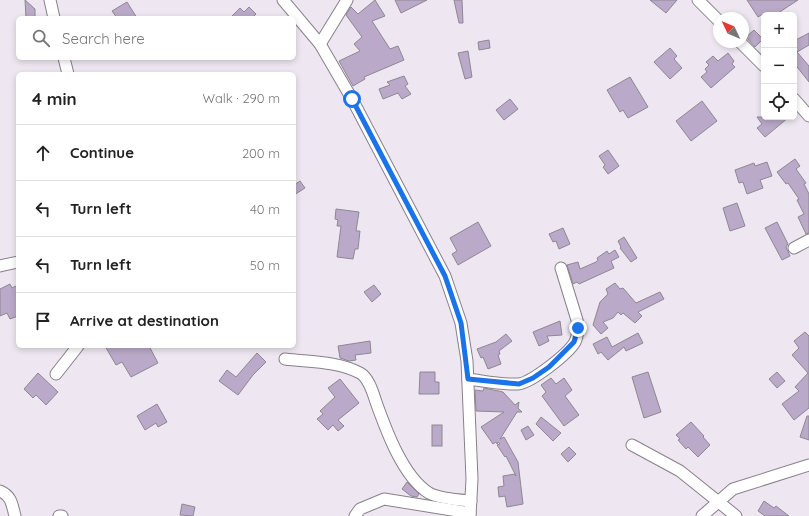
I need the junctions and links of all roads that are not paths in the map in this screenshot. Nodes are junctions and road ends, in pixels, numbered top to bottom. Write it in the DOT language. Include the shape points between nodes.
graph roads {
  1 [pos="50,0"];
  2 [pos="283,0"];
  3 [pos="348,0"];
  4 [pos="698,0"];
  5 [pos="713,15"];
  6 [pos="54,16"];
  7 [pos="320,44"];
  8 [pos="746,48"];
  9 [pos="64,60"];
  10 [pos="761,63"];
  11 [pos="68,72"];
  12 [pos="797,102"];
  13 [pos="809,116"];
  14 [pos="809,240"];
  15 [pos="794,248"];
  16 [pos="16,262"];
  17 [pos="0,266"];
  18 [pos="561,268"];
  19 [pos="76,348"];
  20 [pos="285,359"];
  21 [pos="56,374"];
  22 [pos="468,379"];
  23 [pos="632,445"];
  24 [pos="809,465"];
  25 [pos="0,491"];
  26 [pos="471,501"];
  27 [pos="718,502"];
  28 [pos="470,514"];
  29 [pos="15,516"];
  30 [pos="355,516"];
  31 [pos="702,516"];
  32 [pos="736,516"];
  1 -- 6 [label="street"];
  2 -- 7 [label="street"];
  3 -- 7 [label="street"];
  4 -- 5 [label="street"];
  7 -- 22 [label="street" via="352,99 445,276 461,323"];
  8 -- 10 [label="street"];
  9 -- 11 [label="street"];
  12 -- 13 [label="street"];
  14 -- 15 [label="street"];
  16 -- 17 [label="street"];
  18 -- 22 [label="street" via="577,320 578,328 574,342 549,367 519,384"];
  19 -- 21 [label="street"];
  20 -- 26 [label="street" via="335,365 361,373 370,386 386,430 403,462 424,489 431,494"];
  22 -- 26 [label="street"];
  23 -- 27 [label="street" via="680,471"];
  24 -- 27 [label="street" via="733,489"];
  25 -- 29 [label="street" via="10,498"];
  26 -- 28 [label="street"];
  27 -- 31 [label="street"];
  27 -- 32 [label="street"];
  28 -- 30 [label="street" via="384,499 360,509"];
}
